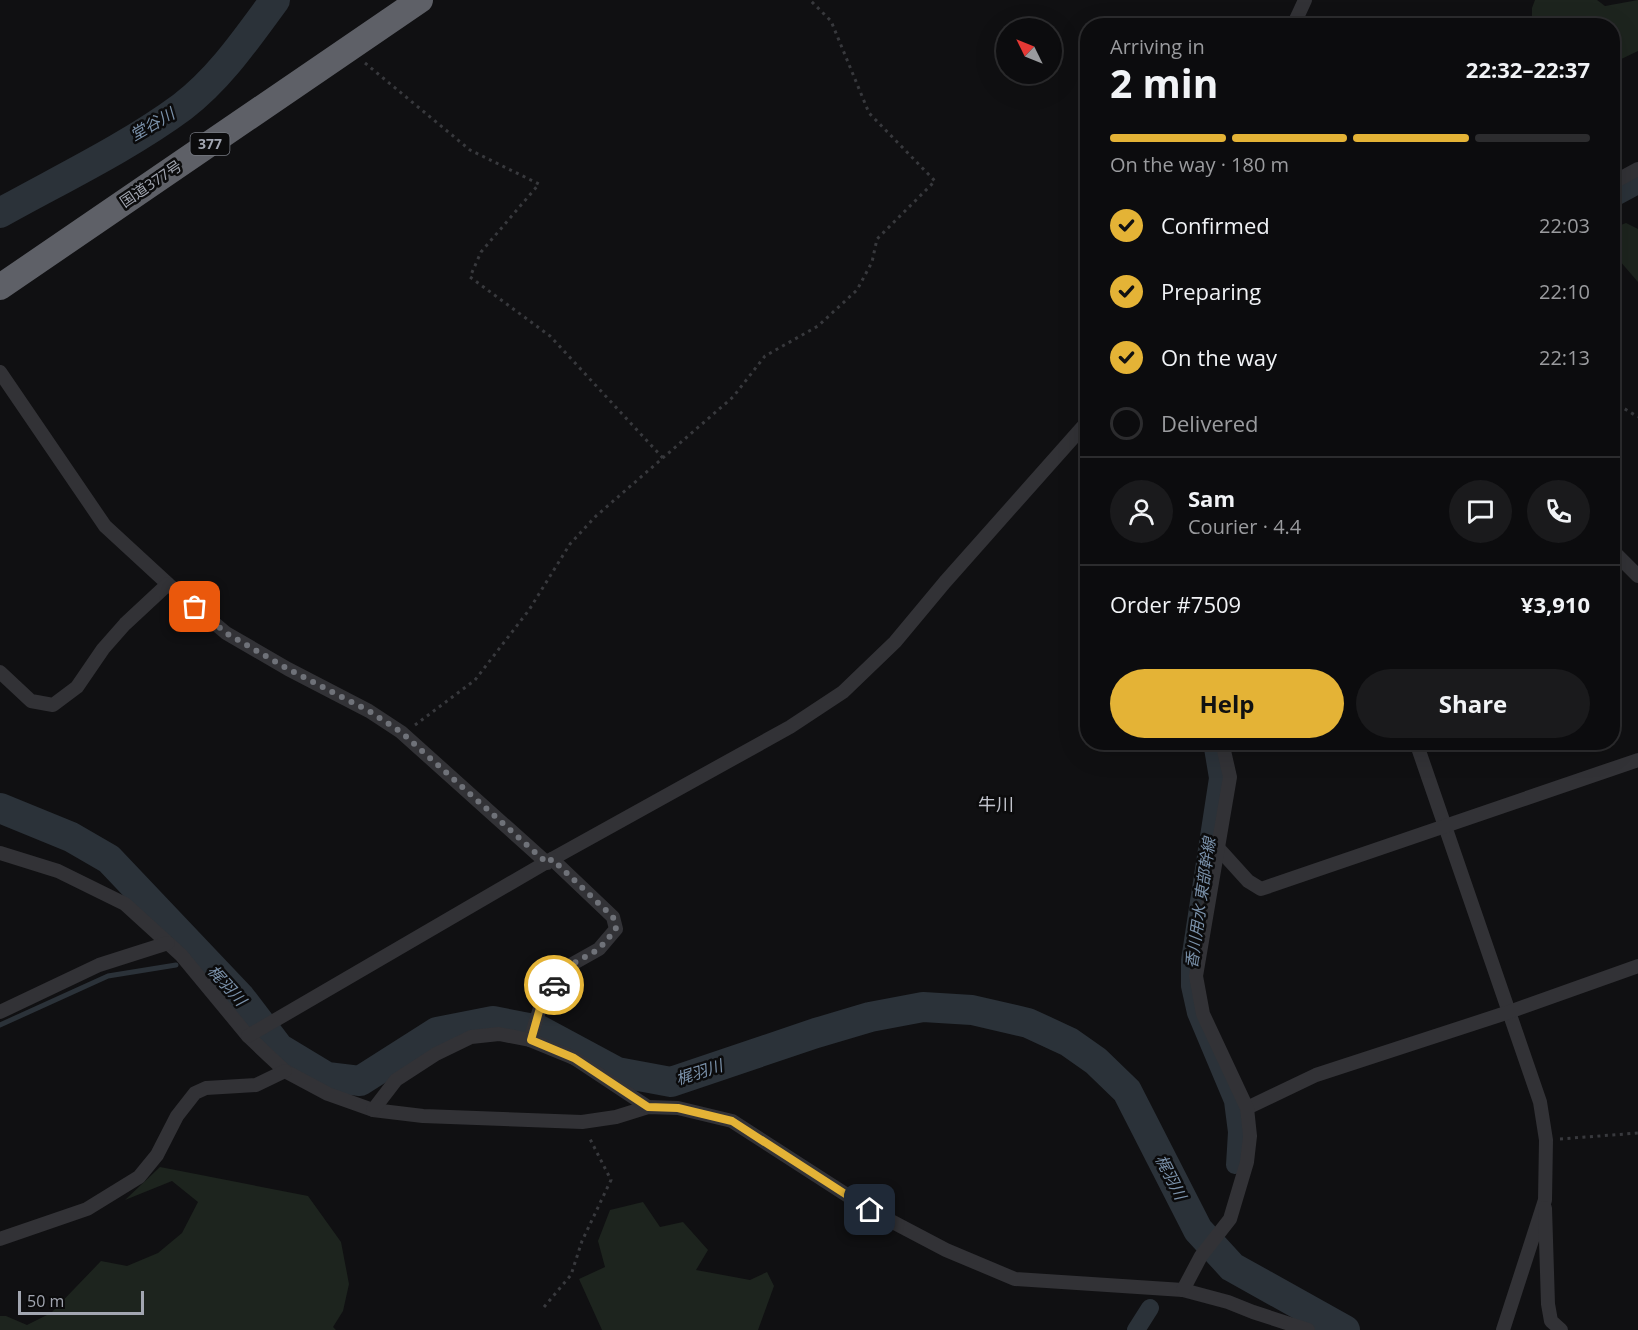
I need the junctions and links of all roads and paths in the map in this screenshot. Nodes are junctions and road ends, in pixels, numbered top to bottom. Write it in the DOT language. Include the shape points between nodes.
graph roads {
  1 [pos="420,0"];
  2 [pos="810,0"];
  3 [pos="1305,0"];
  4 [pos="1297,18"];
  5 [pos="349,50"];
  6 [pos="1638,169"];
  7 [pos="1620,179"];
  8 [pos="0,287"];
  9 [pos="0,372"];
  10 [pos="1620,405"];
  11 [pos="1638,417"];
  12 [pos="1080,430"];
  13 [pos="663,458"];
  14 [pos="1620,558"];
  15 [pos="1638,576"];
  16 [pos="168,584"];
  17 [pos="0,672"];
  18 [pos="403,734"];
  19 [pos="1224,750"];
  20 [pos="1419,750"];
  21 [pos="1638,760"];
  22 [pos="1445,827"];
  23 [pos="1219,849"];
  24 [pos="0,853"];
  25 [pos="549,861"];
  26 [pos="168,943"];
  27 [pos="1638,966"];
  28 [pos="0,1012"];
  29 [pos="1509,1012"];
  30 [pos="251,1033"];
  31 [pos="531,1038"];
  32 [pos="285,1071"];
  33 [pos="648,1107"];
  34 [pos="1247,1108"];
  35 [pos="373,1110"];
  36 [pos="582,1122"];
  37 [pos="1638,1133"];
  38 [pos="1546,1140"];
  39 [pos="1545,1200"];
  40 [pos="0,1239"];
  41 [pos="1183,1290"];
  42 [pos="544,1307"];
  43 [pos="1308,1330"];
  44 [pos="1503,1330"];
  45 [pos="1561,1330"];
  1 -- 5 [label="highway, 国道377号 / 377"];
  2 -- 13 [label="path" via="831,21 868,113 935,181 877,239 872,262 857,290 818,326 765,356 733,397"];
  3 -- 4 [label="street"];
  5 -- 8 [label="highway, 国道377号 / 377"];
  5 -- 13 [label="path" via="470,150 539,184 481,252 470,277 550,336"];
  6 -- 7 [label="street"];
  9 -- 16 [label="street" via="105,526"];
  10 -- 11 [label="path"];
  12 -- 25 [label="street" via="895,642 843,692 790,727"];
  13 -- 18 [label="path" via="570,544 529,610 475,680"];
  14 -- 15 [label="street"];
  16 -- 17 [label="street" via="125,624 77,687 53,705 31,700"];
  16 -- 18 [label="street" via="226,633 369,711"];
  18 -- 25 [label="street"];
  19 -- 23 [label="street" via="1230,777"];
  20 -- 22 [label="street"];
  21 -- 22 [label="street"];
  22 -- 23 [label="street" via="1261,889 1248,881"];
  22 -- 29 [label="street"];
  23 -- 34 [label="street" via="1196,976 1203,1014"];
  24 -- 26 [label="street" via="58,871 125,904"];
  25 -- 30 [label="street"];
  25 -- 31 [label="street" via="613,917 616,929 599,949 567,967 540,1008"];
  26 -- 28 [label="street" via="99,965"];
  26 -- 30 [label="street"];
  27 -- 29 [label="street"];
  29 -- 34 [label="street" via="1316,1075"];
  29 -- 38 [label="street" via="1540,1102"];
  30 -- 32 [label="street"];
  31 -- 33 [label="street" via="574,1058"];
  31 -- 35 [label="street" via="499,1034 471,1037 396,1080"];
  32 -- 35 [label="street" via="328,1094"];
  32 -- 40 [label="street" via="256,1085 206,1088 195,1093 139,1177 87,1209"];
  33 -- 36 [label="street"];
  33 -- 41 [label="street" via="678,1108 732,1121 870,1210 946,1250 1016,1279"];
  34 -- 41 [label="street" via="1247,1162 1230,1219 1201,1256"];
  35 -- 36 [label="street" via="423,1116"];
  36 -- 42 [label="path" via="611,1180 582,1240 571,1275"];
  37 -- 38 [label="path"];
  38 -- 39 [label="street"];
  39 -- 44 [label="street"];
  39 -- 45 [label="street" via="1548,1304 1551,1321"];
  41 -- 43 [label="street"];
}
